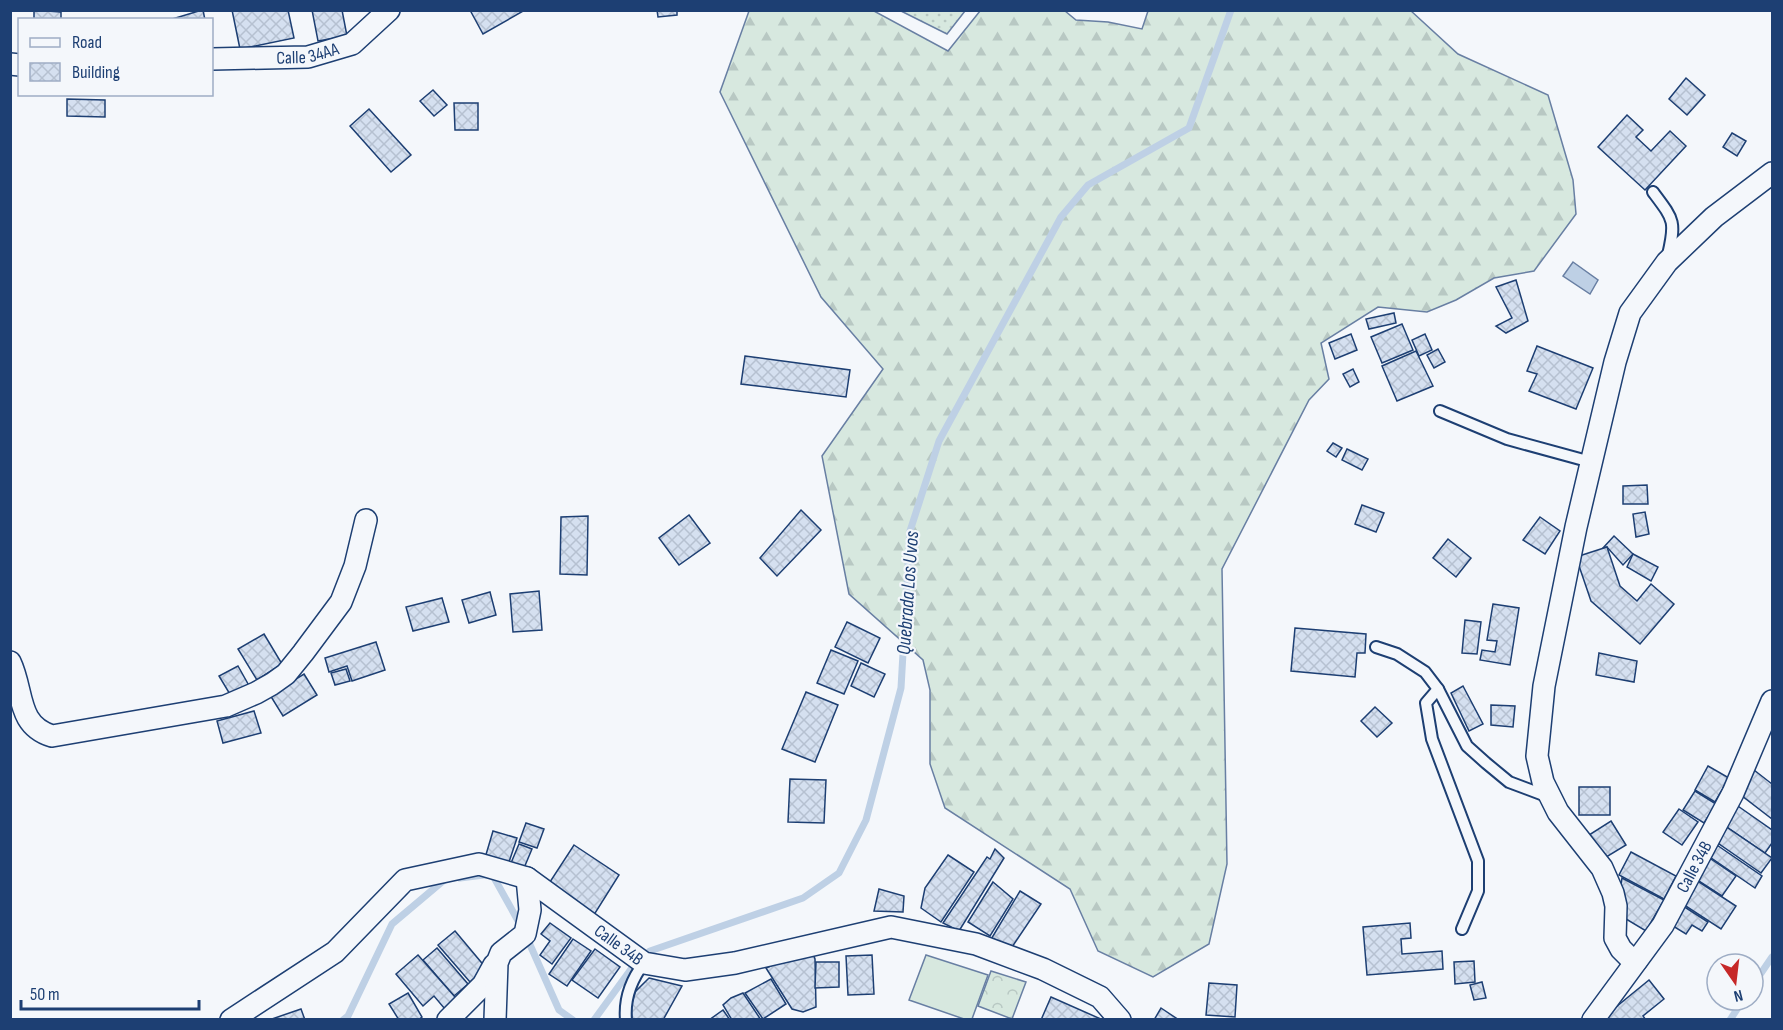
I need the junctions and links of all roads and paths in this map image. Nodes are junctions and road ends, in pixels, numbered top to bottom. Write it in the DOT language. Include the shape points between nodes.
graph roads {
  1 [pos="389,10"];
  2 [pos="213,59"];
  3 [pos="1773,173"];
  4 [pos="1653,192"];
  5 [pos="1667,262"];
  6 [pos="1440,411"];
  7 [pos="1591,462"];
  8 [pos="366,520"];
  9 [pos="1376,647"];
  10 [pos="10,662"];
  11 [pos="1438,689"];
  12 [pos="1773,702"];
  13 [pos="1550,797"];
  14 [pos="527,878"];
  15 [pos="1462,929"];
  16 [pos="639,960"];
  17 [pos="1637,960"];
  18 [pos="497,963"];
  19 [pos="231,1020"];
  20 [pos="448,1020"];
  21 [pos="495,1020"];
  22 [pos="626,1020"];
  23 [pos="1120,1020"];
  24 [pos="1593,1020"];
  1 -- 2 [label="street, Calle 34AA" via="352,44 308,57"];
  3 -- 5 [label="street" via="1714,217"];
  4 -- 5 [label="lane" via="1669,214 1674,231"];
  5 -- 7 [label="street" via="1630,313"];
  6 -- 7 [label="lane" via="1507,439"];
  7 -- 13 [label="street" via="1544,686 1537,756"];
  8 -- 10 [label="street" via="341,602 286,674 242,700 52,736 38,731 26,716"];
  9 -- 11 [label="lane" via="1397,654 1425,672"];
  11 -- 13 [label="lane" via="1467,746 1509,782"];
  11 -- 15 [label="lane" via="1426,703 1432,739 1478,861 1478,891"];
  12 -- 17 [label="street, Calle 34B" via="1733,793 1663,925"];
  13 -- 17 [label="street" via="1602,868 1616,906 1616,938 1621,949"];
  14 -- 16 [label="street, Calle 34B"];
  14 -- 18 [label="street" via="531,910 525,934 501,953"];
  14 -- 19 [label="street, Calle 34B" via="479,864 405,880 335,952"];
  16 -- 22 [label="lane" via="628,992"];
  16 -- 23 [label="street, Calle 34B" via="685,970 891,927 976,944 1042,969 1100,997"];
  17 -- 24 [label="street, Calle 34B"];
  18 -- 20 [label="street" via="483,985"];
  18 -- 21 [label="street"];
}
